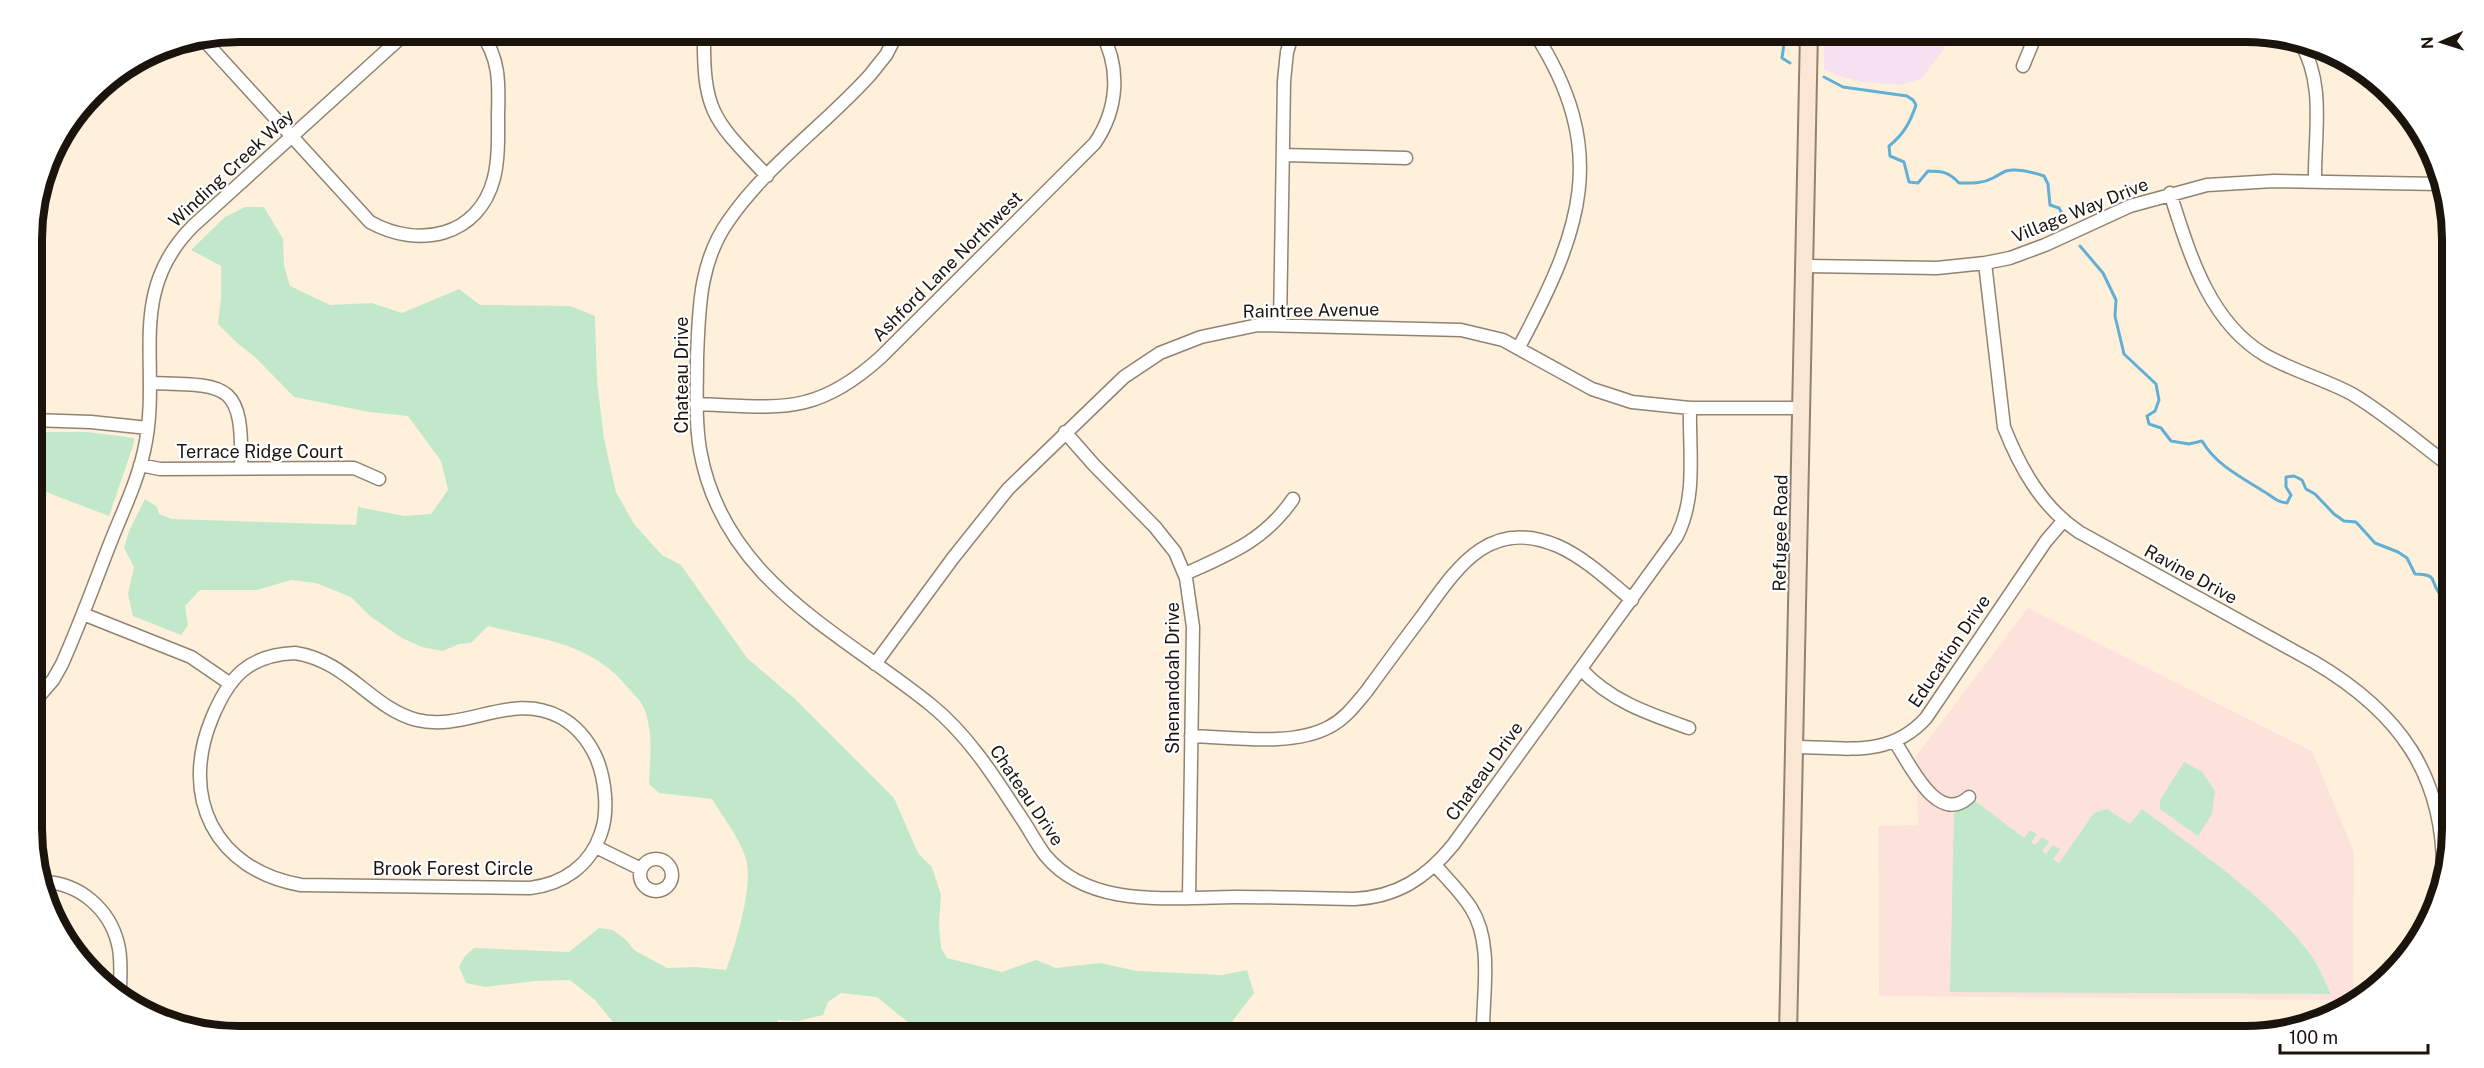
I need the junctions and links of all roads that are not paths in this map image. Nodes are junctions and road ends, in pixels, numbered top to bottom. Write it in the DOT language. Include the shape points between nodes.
graph roads {
  1 [pos="396,42"];
  2 [pos="486,42"];
  3 [pos="704,42"];
  4 [pos="893,42"];
  5 [pos="1105,42"];
  6 [pos="1291,42"];
  7 [pos="1540,42"];
  8 [pos="1809,42"];
  9 [pos="2033,42"];
  10 [pos="208,45"];
  11 [pos="2305,52"];
  12 [pos="2023,66"];
  13 [pos="291,137"];
  14 [pos="1283,155"];
  15 [pos="1406,158"];
  16 [pos="767,176"];
  17 [pos="2315,182"];
  18 [pos="2434,184"];
  19 [pos="2170,193"];
  20 [pos="1985,263"];
  21 [pos="1806,266"];
  22 [pos="1280,325"];
  23 [pos="1519,347"];
  24 [pos="150,383"];
  25 [pos="696,404"];
  26 [pos="1690,408"];
  27 [pos="1802,408"];
  28 [pos="42,420"];
  29 [pos="148,428"];
  30 [pos="1065,432"];
  31 [pos="2442,460"];
  32 [pos="140,465"];
  33 [pos="241,468"];
  34 [pos="379,479"];
  35 [pos="1293,499"];
  36 [pos="2064,520"];
  37 [pos="1185,574"];
  38 [pos="1632,600"];
  39 [pos="83,614"];
  40 [pos="875,664"];
  41 [pos="1581,669"];
  42 [pos="229,683"];
  43 [pos="42,693"];
  44 [pos="1689,728"];
  45 [pos="1191,736"];
  46 [pos="1895,742"];
  47 [pos="1795,747"];
  48 [pos="1970,797"];
  49 [pos="2442,840"];
  50 [pos="596,847"];
  51 [pos="1435,865"];
  52 [pos="641,869"];
  53 [pos="50,883"];
  54 [pos="1189,898"];
  55 [pos="120,986"];
  56 [pos="1483,1026"];
  57 [pos="1788,1026"];
  1 -- 13 [label="street, Winding Creek Way"];
  2 -- 13 [label="street" via="498,73 497,164 490,190 463,224 423,238 382,229 370,222"];
  3 -- 16 [label="street" via="705,85 713,111 728,136"];
  4 -- 16 [label="street, Chateau Drive" via="859,88"];
  5 -- 25 [label="street, Ashford Lane Northwest" via="1115,86 1109,118 1099,137 881,357 848,385 811,402 770,407"];
  6 -- 14 [label="street" via="1285,67"];
  7 -- 23 [label="street" via="1571,108 1579,144 1580,181 1566,250"];
  8 -- 21 [label="main road, Refugee Road"];
  9 -- 12 [label="street"];
  10 -- 13 [label="street"];
  11 -- 17 [label="street" via="2316,89"];
  13 -- 24 [label="street, Winding Creek Way" via="193,226 172,251 151,301"];
  14 -- 15 [label="street"];
  14 -- 22 [label="street"];
  16 -- 25 [label="street, Chateau Drive" via="729,220 706,268 699,303"];
  17 -- 18 [label="street, Village Way Drive"];
  17 -- 19 [label="street, Village Way Drive" via="2230,183"];
  19 -- 20 [label="street, Village Way Drive" via="2130,206 2010,258"];
  19 -- 31 [label="street" via="2200,278 2235,330 2263,354 2354,396"];
  20 -- 21 [label="street, Village Way Drive" via="1937,268"];
  20 -- 36 [label="street, Ravine Drive" via="2004,427 2028,477"];
  21 -- 27 [label="main road, Refugee Road"];
  22 -- 23 [label="street, Raintree Avenue" via="1461,330"];
  22 -- 30 [label="street, Raintree Avenue" via="1229,330 1167,350 1124,377"];
  23 -- 26 [label="street, Raintree Avenue" via="1606,395 1646,405"];
  24 -- 29 [label="street, Winding Creek Way"];
  24 -- 33 [label="street" via="212,386 228,396 240,415"];
  25 -- 40 [label="street, Chateau Drive" via="707,477 740,542 786,598"];
  26 -- 27 [label="street, Raintree Avenue"];
  26 -- 38 [label="street, Chateau Drive" via="1690,485 1685,516 1669,549"];
  27 -- 47 [label="main road, Refugee Road"];
  28 -- 29 [label="street"];
  29 -- 32 [label="street, Winding Creek Way"];
  30 -- 37 [label="street, Shenandoah Drive" via="1155,527"];
  30 -- 40 [label="street, Raintree Avenue" via="989,511"];
  32 -- 33 [label="street, Terrace Ridge Court" via="160,469"];
  32 -- 39 [label="street, Winding Creek Way"];
  33 -- 34 [label="street, Terrace Ridge Court" via="354,468"];
  35 -- 37 [label="street" via="1256,539"];
  36 -- 46 [label="street, Education Drive" via="1926,718"];
  36 -- 49 [label="street, Ravine Drive" via="2343,679 2374,704 2403,737 2425,776"];
  37 -- 45 [label="street, Shenandoah Drive" via="1193,627"];
  38 -- 41 [label="street, Chateau Drive"];
  38 -- 45 [label="street" via="1560,547 1532,538 1489,544 1455,571 1366,692 1330,727 1290,738"];
  39 -- 42 [label="street" via="191,657"];
  39 -- 43 [label="street, Winding Creek Way" via="62,664"];
  40 -- 54 [label="street, Chateau Drive" via="951,721 979,755 1044,853 1065,873 1104,892"];
  41 -- 44 [label="street" via="1623,702"];
  41 -- 51 [label="street, Chateau Drive"];
  42 -- 50 [label="street, Brook Forest Circle" via="253,663 295,653 324,660 395,710 419,720 447,721 514,707 553,713 575,727 597,761 605,810"];
  42 -- 50 [label="street, Brook Forest Circle" via="201,748 198,768 202,801 215,832 227,848 268,877 301,885 530,888 569,876"];
  45 -- 54 [label="street, Shenandoah Drive"];
  46 -- 47 [label="street, Education Drive" via="1866,748"];
  46 -- 48 [label="street" via="1918,780 1940,802 1955,806"];
  47 -- 57 [label="main road, Refugee Road"];
  50 -- 52 [label="street"];
  51 -- 54 [label="street, Chateau Drive" via="1410,885 1369,898"];
  51 -- 56 [label="street" via="1472,909 1482,935"];
  53 -- 55 [label="street" via="77,891 108,918 119,946"];
}
